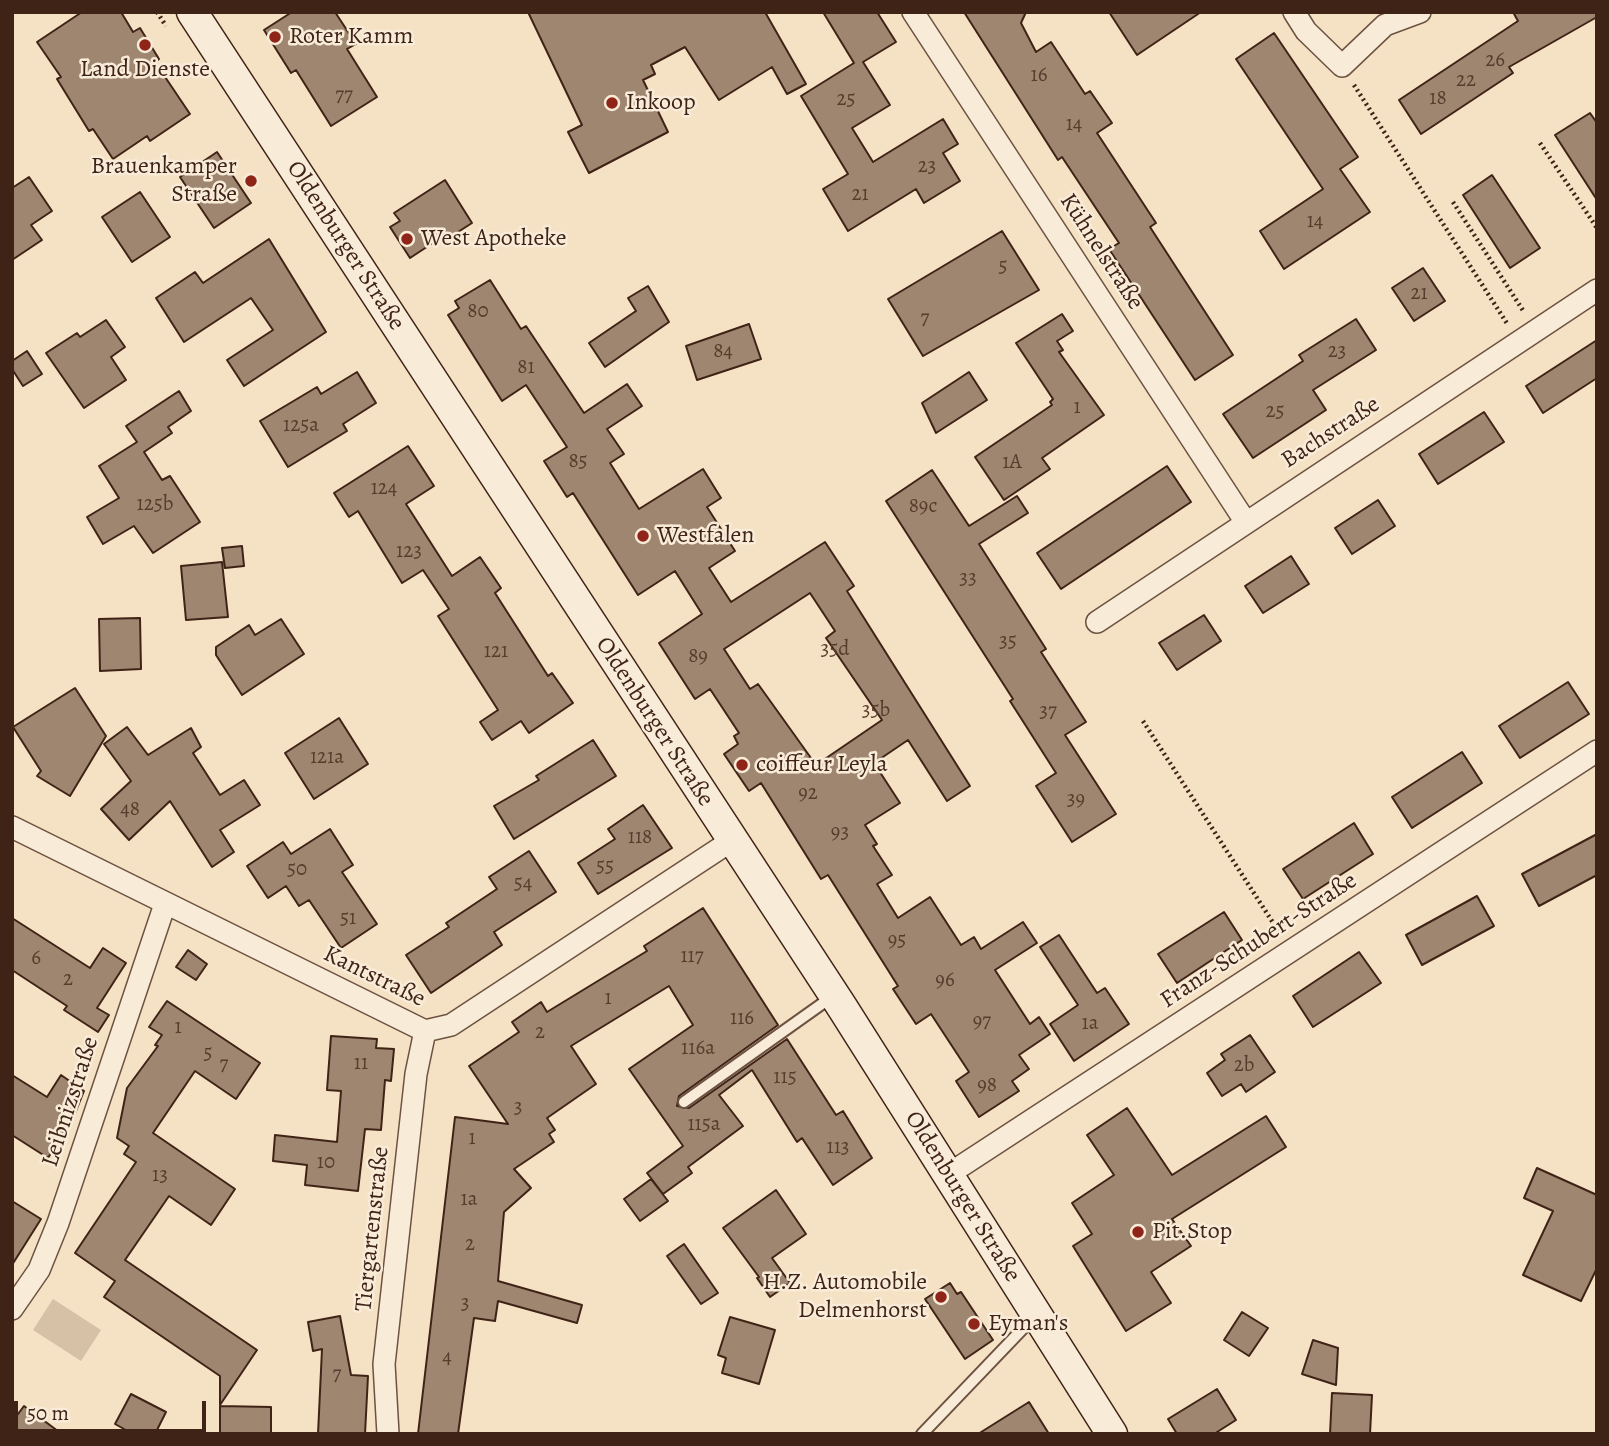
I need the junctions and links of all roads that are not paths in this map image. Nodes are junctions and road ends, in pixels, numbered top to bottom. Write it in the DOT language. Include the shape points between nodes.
graph roads {
  1 [pos="192,12"];
  2 [pos="914,12"];
  3 [pos="1294,12"];
  4 [pos="1420,12"];
  5 [pos="1597,290"];
  6 [pos="1245,521"];
  7 [pos="1097,622"];
  8 [pos="1597,751"];
  9 [pos="12,827"];
  10 [pos="731,841"];
  11 [pos="165,904"];
  12 [pos="834,996"];
  13 [pos="425,1031"];
  14 [pos="684,1102"];
  15 [pos="948,1174"];
  16 [pos="12,1309"];
  17 [pos="1036,1315"];
  18 [pos="388,1434"];
  19 [pos="922,1434"];
  20 [pos="1112,1434"];
  1 -- 10 [label="main road, Oldenburger Straße"];
  2 -- 6 [label="street, Kühnelstraße"];
  3 -- 4 [label="street" via="1306,31 1342,66 1385,25"];
  5 -- 6 [label="street, Bachstraße"];
  6 -- 7 [label="street, Bachstraße"];
  8 -- 15 [label="street, Franz-Schubert-Straße"];
  9 -- 11 [label="street, Kantstraße"];
  10 -- 12 [label="main road, Oldenburger Straße"];
  10 -- 13 [label="street, Kantstraße" via="451,1024"];
  11 -- 13 [label="street, Kantstraße"];
  11 -- 16 [label="street, Leibnizstraße" via="58,1223 39,1270"];
  12 -- 14 [label="lane"];
  12 -- 15 [label="main road, Oldenburger Straße"];
  13 -- 18 [label="street, Tiergartenstraße" via="416,1074 384,1364"];
  15 -- 17 [label="main road, Oldenburger Straße"];
  17 -- 19 [label="lane"];
  17 -- 20 [label="main road, Oldenburger Straße"];
}
